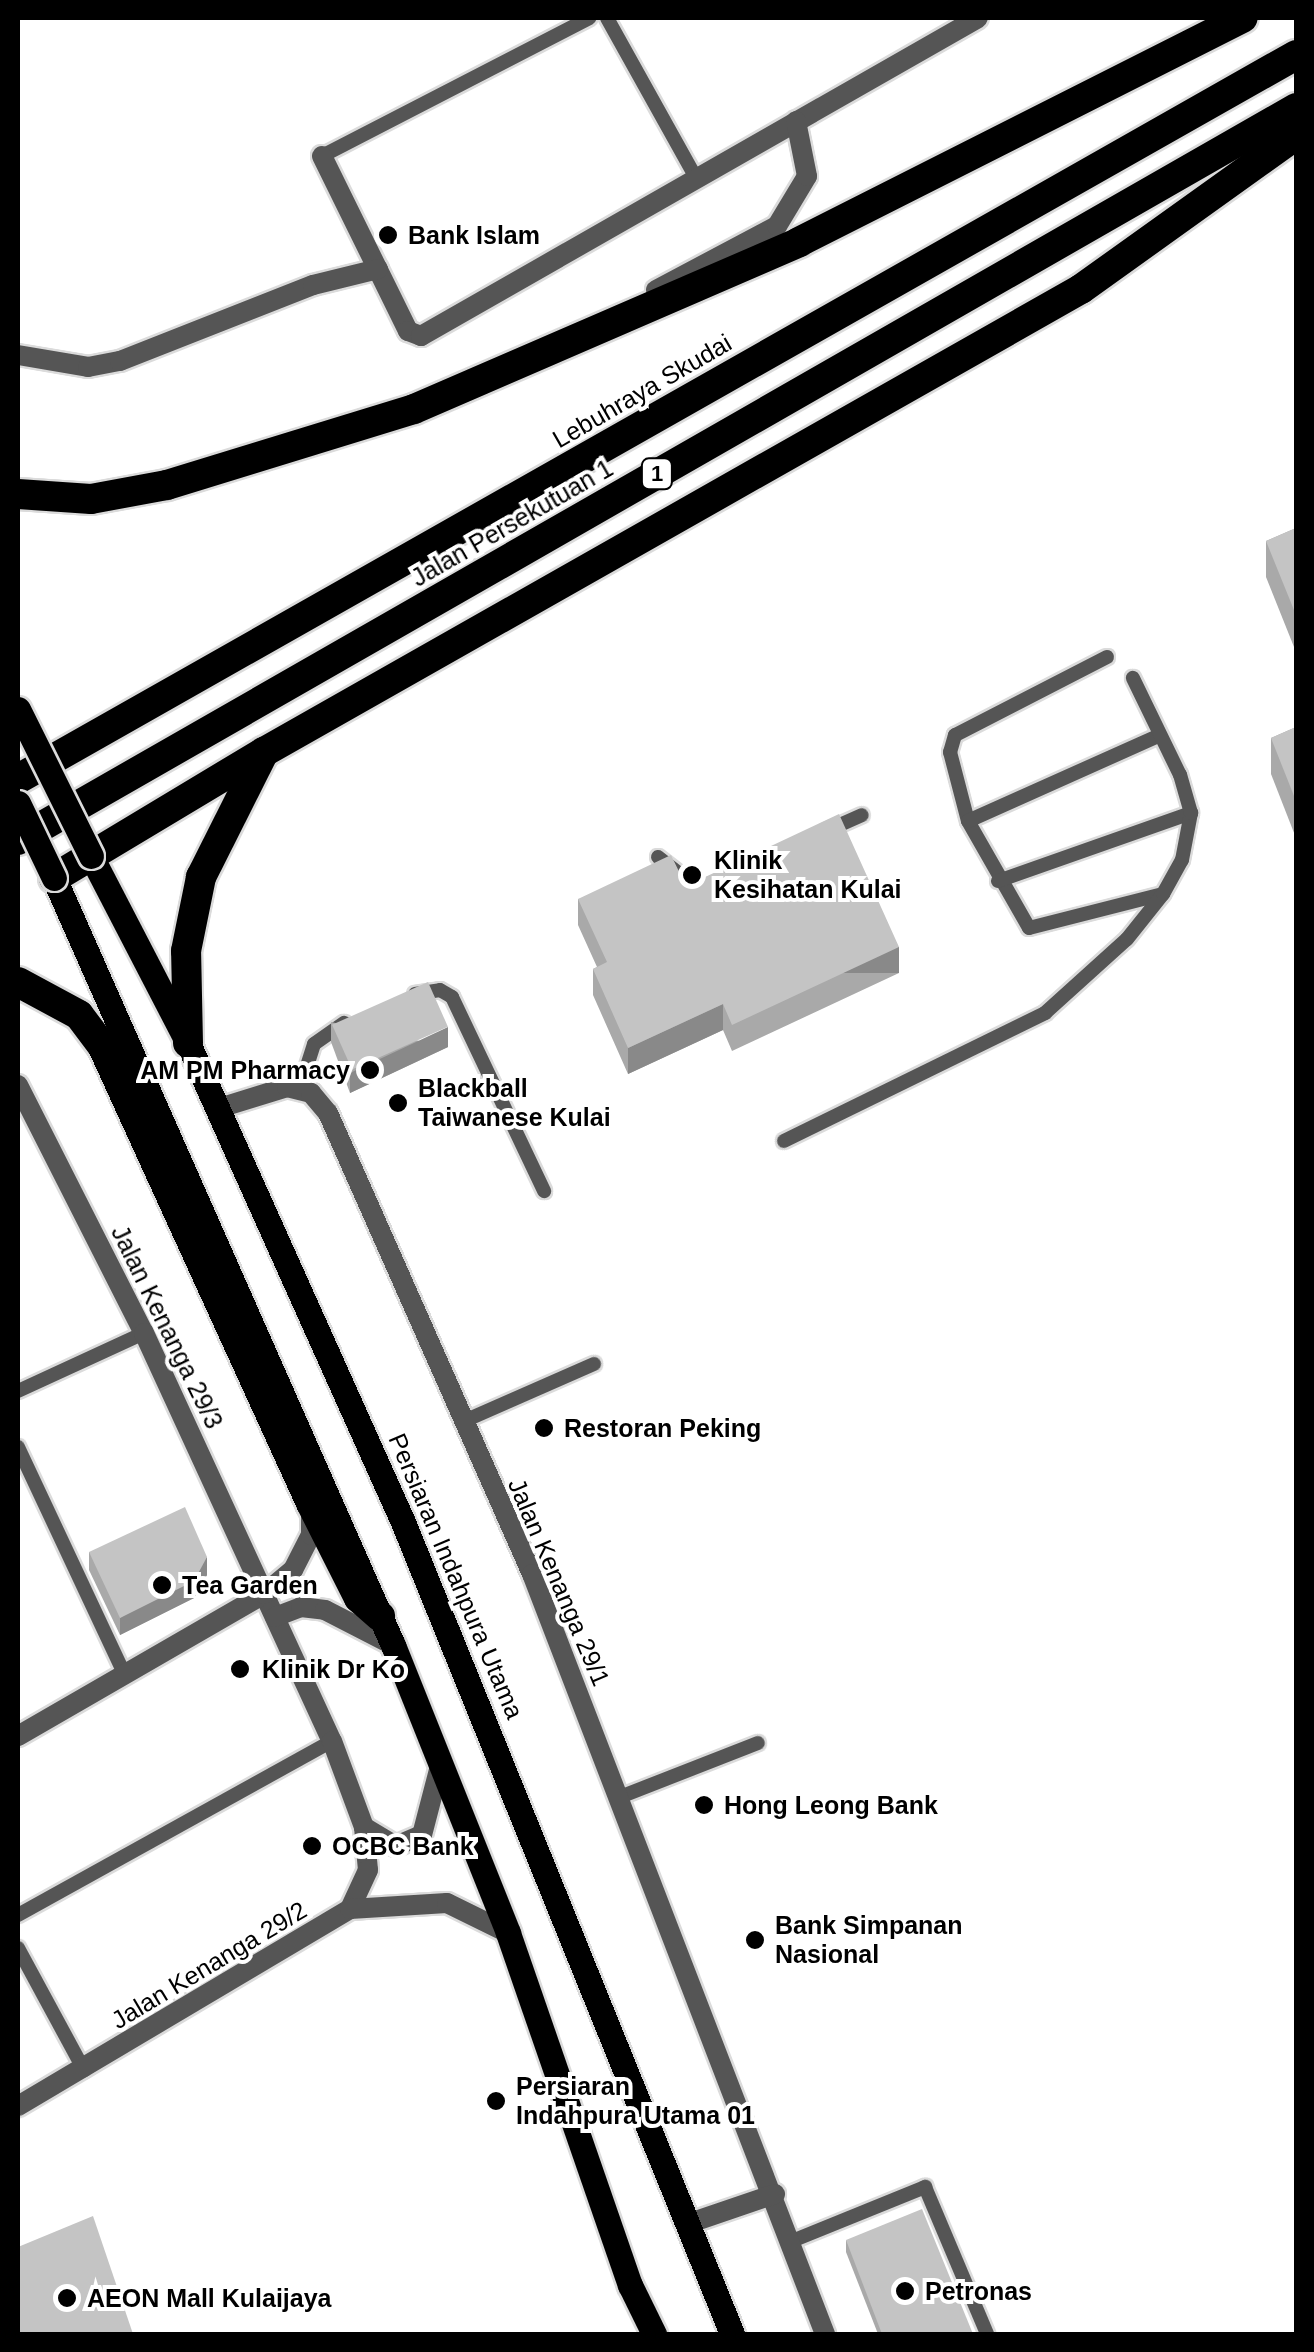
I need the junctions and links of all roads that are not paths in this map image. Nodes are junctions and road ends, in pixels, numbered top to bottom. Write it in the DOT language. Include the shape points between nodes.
graph roads {
  1 [pos="589,18"];
  2 [pos="607,18"];
  3 [pos="978,18"];
  4 [pos="1243,18"];
  5 [pos="1296,55"];
  6 [pos="1296,108"];
  7 [pos="796,121"];
  8 [pos="1296,135"];
  9 [pos="322,156"];
  10 [pos="696,178"];
  11 [pos="378,269"];
  12 [pos="18,355"];
  13 [pos="530,356"];
  14 [pos="18,494"];
  15 [pos="1107,657"];
  16 [pos="1133,678"];
  17 [pos="18,708"];
  18 [pos="1160,734"];
  19 [pos="264,752"];
  20 [pos="18,779"];
  21 [pos="18,802"];
  22 [pos="1191,812"];
  23 [pos="862,814"];
  24 [pos="968,821"];
  25 [pos="808,839"];
  26 [pos="18,840"];
  27 [pos="91,856"];
  28 [pos="658,857"];
  29 [pos="54,878"];
  30 [pos="717,881"];
  31 [pos="998,881"];
  32 [pos="1163,894"];
  33 [pos="18,982"];
  34 [pos="392,1003"];
  35 [pos="360,1017"];
  36 [pos="188,1042"];
  37 [pos="18,1085"];
  38 [pos="300,1088"];
  39 [pos="216,1110"];
  40 [pos="784,1141"];
  41 [pos="544,1191"];
  42 [pos="144,1333"];
  43 [pos="594,1364"];
  44 [pos="18,1391"];
  45 [pos="464,1421"];
  46 [pos="18,1446"];
  47 [pos="311,1503"];
  48 [pos="264,1594"];
  49 [pos="380,1616"];
  50 [pos="275,1617"];
  51 [pos="393,1644"];
  52 [pos="125,1675"];
  53 [pos="18,1736"];
  54 [pos="332,1741"];
  55 [pos="758,1742"];
  56 [pos="441,1762"];
  57 [pos="620,1797"];
  58 [pos="364,1827"];
  59 [pos="350,1909"];
  60 [pos="18,1915"];
  61 [pos="508,1932"];
  62 [pos="18,1948"];
  63 [pos="84,2070"];
  64 [pos="18,2106"];
  65 [pos="775,2194"];
  66 [pos="687,2224"];
  67 [pos="792,2241"];
  68 [pos="654,2334"];
  69 [pos="732,2334"];
  70 [pos="825,2334"];
  71 [pos="986,2334"];
  1 -- 9 [label="lane"];
  2 -- 10 [label="lane"];
  3 -- 7 [label="street"];
  4 -- 13 [label="highway" via="799,242"];
  5 -- 20 [label="highway, Lebuhraya Skudai / 1"];
  6 -- 26 [label="highway, Jalan Persekutuan 1 / 1"];
  7 -- 10 [label="street"];
  7 -- 13 [label="street" via="807,176 777,226"];
  8 -- 19 [label="highway" via="1081,289"];
  9 -- 11 [label="street"];
  10 -- 11 [label="street" via="420,336 408,330"];
  11 -- 12 [label="street" via="313,286 120,361 88,367"];
  13 -- 14 [label="highway" via="414,408 167,486 91,499"];
  15 -- 24 [label="lane" via="954,735 950,752"];
  16 -- 18 [label="lane"];
  17 -- 27 [label="main road, Persiaran Indahpura Utama, bridge"];
  18 -- 22 [label="lane"];
  18 -- 24 [label="lane"];
  19 -- 27 [label="highway"];
  19 -- 36 [label="highway" via="201,877 186,951"];
  21 -- 29 [label="main road, bridge"];
  22 -- 31 [label="lane"];
  22 -- 32 [label="lane" via="1182,860"];
  23 -- 25 [label="lane"];
  24 -- 31 [label="lane"];
  27 -- 29 [label="highway"];
  27 -- 36 [label="main road, Persiaran Indahpura Utama"];
  28 -- 30 [label="lane" via="699,889"];
  29 -- 49 [label="main road"];
  31 -- 32 [label="lane" via="1019,921 1041,930"];
  32 -- 40 [label="lane" via="1127,939 1044,1013"];
  33 -- 47 [label="highway" via="79,1015 103,1047"];
  34 -- 41 [label="lane" via="424,990 452,998"];
  35 -- 38 [label="lane" via="314,1044"];
  36 -- 39 [label="main road, Persiaran Indahpura Utama"];
  37 -- 42 [label="street, Jalan Kenanga 29/3"];
  38 -- 39 [label="street" via="274,1089"];
  38 -- 45 [label="street, Jalan Kenanga 29/1" via="328,1112"];
  39 -- 66 [label="main road, Persiaran Indahpura Utama" via="440,1611"];
  42 -- 44 [label="lane"];
  42 -- 48 [label="street, Jalan Kenanga 29/3"];
  43 -- 45 [label="lane"];
  45 -- 57 [label="street, Jalan Kenanga 29/1"];
  46 -- 52 [label="lane"];
  47 -- 48 [label="street" via="311,1535 293,1570"];
  47 -- 49 [label="highway" via="359,1598"];
  48 -- 50 [label="street, Jalan Kenanga 29/3"];
  48 -- 52 [label="street"];
  49 -- 51 [label="main road"];
  50 -- 51 [label="street" via="300,1607 326,1610"];
  50 -- 54 [label="street, Jalan Kenanga 29/3"];
  51 -- 56 [label="main road"];
  52 -- 53 [label="street"];
  54 -- 58 [label="street, Jalan Kenanga 29/3"];
  54 -- 60 [label="lane"];
  55 -- 57 [label="lane"];
  56 -- 58 [label="street" via="422,1835 396,1846"];
  56 -- 61 [label="main road"];
  57 -- 65 [label="street, Jalan Kenanga 29/1"];
  58 -- 59 [label="street" via="368,1870"];
  59 -- 61 [label="street" via="447,1903"];
  59 -- 63 [label="street, Jalan Kenanga 29/2"];
  61 -- 68 [label="main road" via="630,2285"];
  62 -- 63 [label="lane"];
  63 -- 64 [label="street, Jalan Kenanga 29/2"];
  65 -- 66 [label="street"];
  65 -- 67 [label="street, Jalan Kenanga 29/1"];
  66 -- 69 [label="main road, Persiaran Indahpura Utama"];
  67 -- 70 [label="street, Jalan Kenanga 29/1"];
  67 -- 71 [label="lane" via="925,2187"];
}
